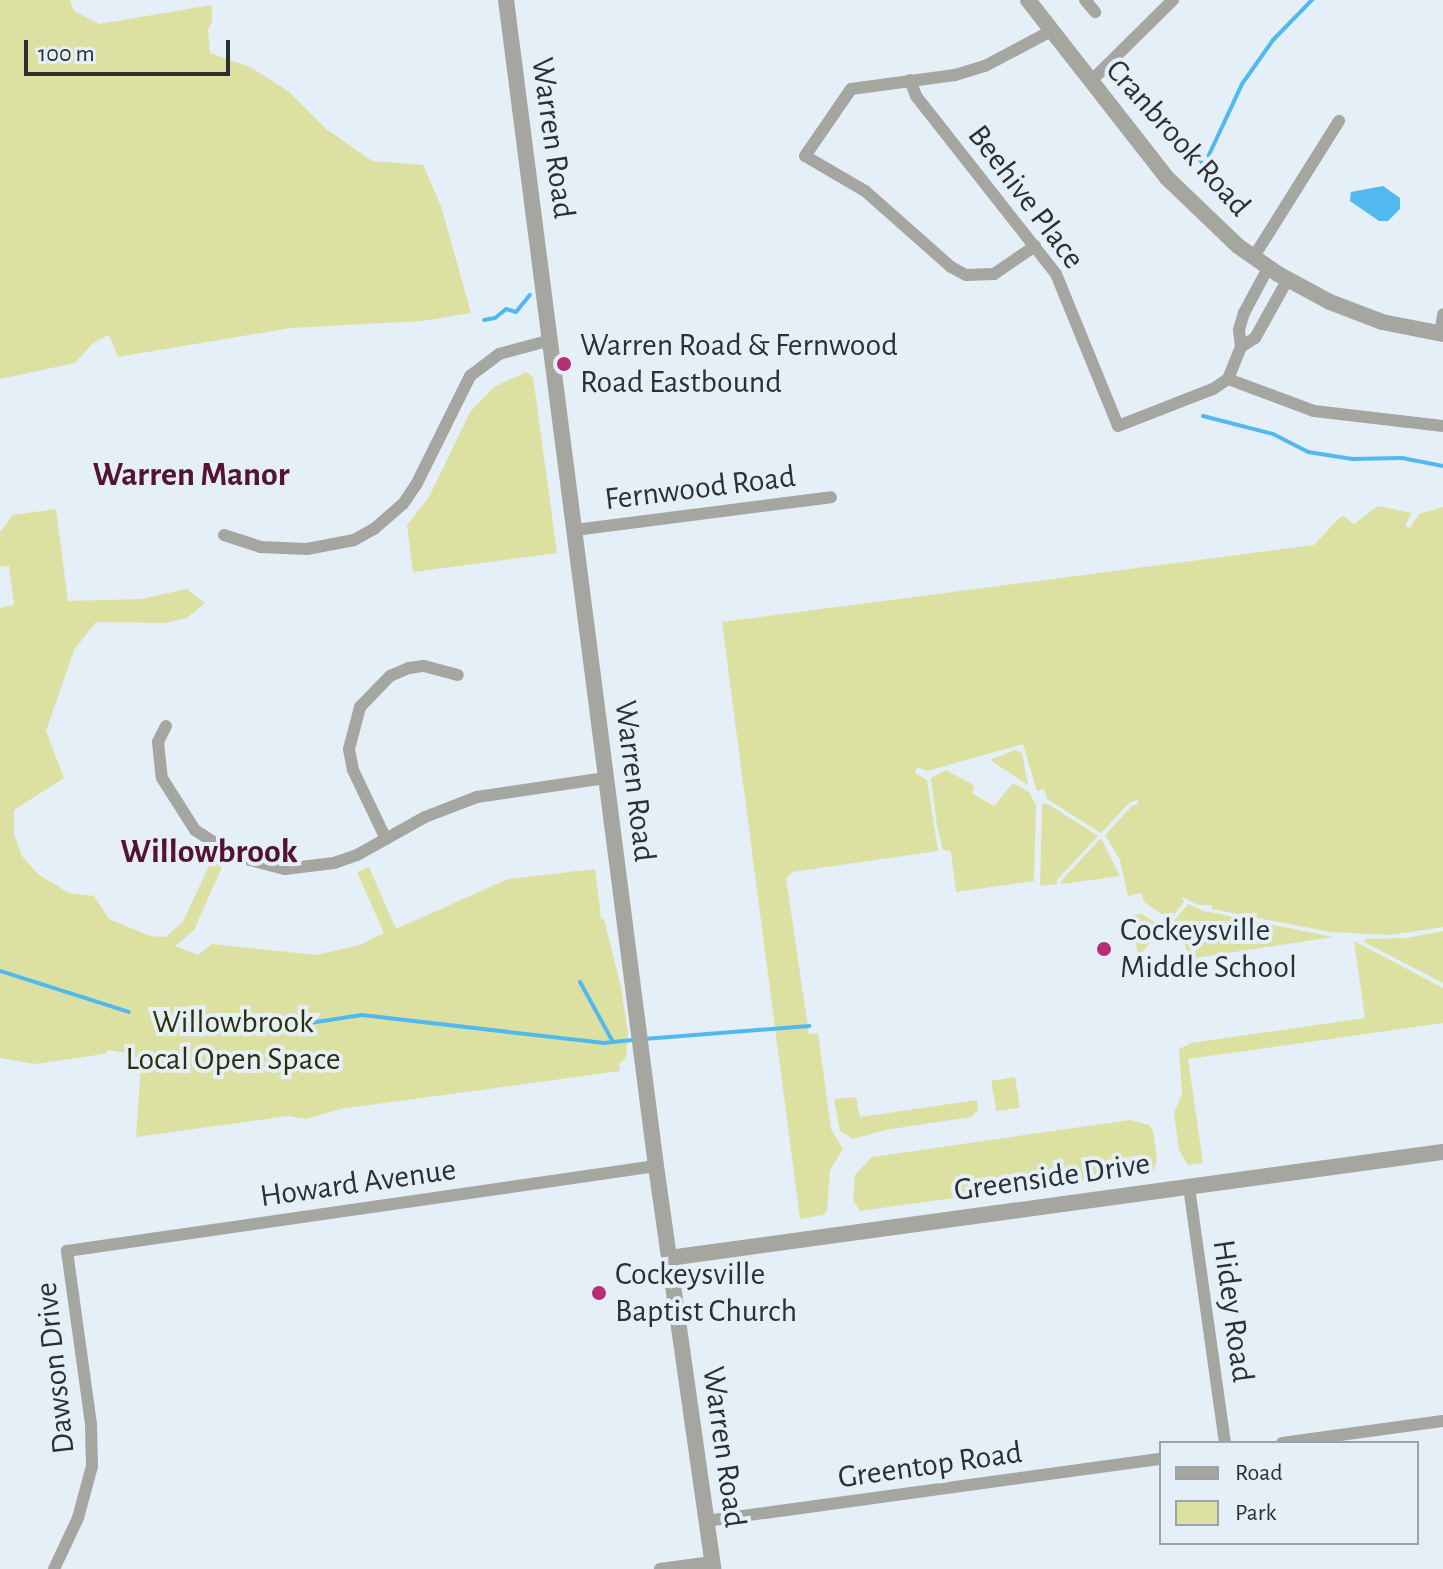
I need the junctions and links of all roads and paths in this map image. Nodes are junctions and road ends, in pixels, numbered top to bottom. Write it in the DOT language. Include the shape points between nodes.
graph roads {
  1 [pos="506,0"];
  2 [pos="1028,0"];
  3 [pos="1085,0"];
  4 [pos="1173,0"];
  5 [pos="1095,12"];
  6 [pos="1051,31"];
  7 [pos="910,80"];
  8 [pos="1090,82"];
  9 [pos="1339,121"];
  10 [pos="1035,246"];
  11 [pos="1253,258"];
  12 [pos="1268,268"];
  13 [pos="1288,279"];
  14 [pos="1443,314"];
  15 [pos="1441,334"];
  16 [pos="551,340"];
  17 [pos="1241,347"];
  18 [pos="1228,379"];
  19 [pos="1443,426"];
  20 [pos="831,497"];
  21 [pos="575,530"];
  22 [pos="224,535"];
  23 [pos="458,675"];
  24 [pos="166,726"];
  25 [pos="606,778"];
  26 [pos="386,839"];
  27 [pos="1443,1152"];
  28 [pos="656,1166"];
  29 [pos="1189,1187"];
  30 [pos="67,1251"];
  31 [pos="669,1258"];
  32 [pos="1443,1421"];
  33 [pos="1225,1441"];
  34 [pos="1297,1441"];
  35 [pos="1159,1459"];
  36 [pos="706,1521"];
  37 [pos="713,1565"];
  38 [pos="54,1569"];
  39 [pos="660,1569"];
  1 -- 16 [label="street, Warren Road"];
  2 -- 6 [label="street, Cranbrook Road"];
  3 -- 5 [label="street"];
  4 -- 8 [label="street"];
  6 -- 7 [label="street" via="985,66"];
  6 -- 8 [label="street, Cranbrook Road"];
  7 -- 10 [label="street, Beehive Place" via="916,96"];
  7 -- 10 [label="street" via="851,89 805,156 865,191 966,275 994,274"];
  8 -- 11 [label="street, Cranbrook Road" via="1187,199"];
  9 -- 11 [label="street"];
  10 -- 18 [label="street, Beehive Place" via="1068,298 1118,426"];
  11 -- 12 [label="street, Cranbrook Road"];
  12 -- 13 [label="street, Cranbrook Road"];
  12 -- 17 [label="street" via="1244,313"];
  13 -- 15 [label="street, Cranbrook Road" via="1355,313"];
  13 -- 17 [label="street" via="1255,338"];
  14 -- 15 [label="street"];
  16 -- 21 [label="street, Warren Road"];
  16 -- 22 [label="street" via="499,354 470,376 416,485 397,511 374,529 354,540 307,549 260,547"];
  17 -- 18 [label="street"];
  18 -- 19 [label="street" via="1314,411"];
  20 -- 21 [label="street, Fernwood Road"];
  21 -- 25 [label="street, Warren Road"];
  23 -- 26 [label="street" via="432,667 409,668 390,676 360,707 349,749 353,770"];
  24 -- 26 [label="street" via="157,761 170,794 195,830 235,856 285,869 307,868 357,855"];
  25 -- 26 [label="street" via="477,797"];
  25 -- 28 [label="street, Warren Road"];
  27 -- 29 [label="street, Greenside Drive"];
  28 -- 30 [label="street, Howard Avenue"];
  28 -- 31 [label="street, Warren Road"];
  29 -- 31 [label="street, Greenside Drive"];
  29 -- 33 [label="street, Hidey Road"];
  30 -- 38 [label="street, Dawson Drive" via="92,1466 78,1518"];
  31 -- 36 [label="street, Warren Road"];
  32 -- 34 [label="street"];
  35 -- 36 [label="street, Greentop Road"];
  36 -- 37 [label="street, Warren Road"];
  37 -- 39 [label="street"];
}
